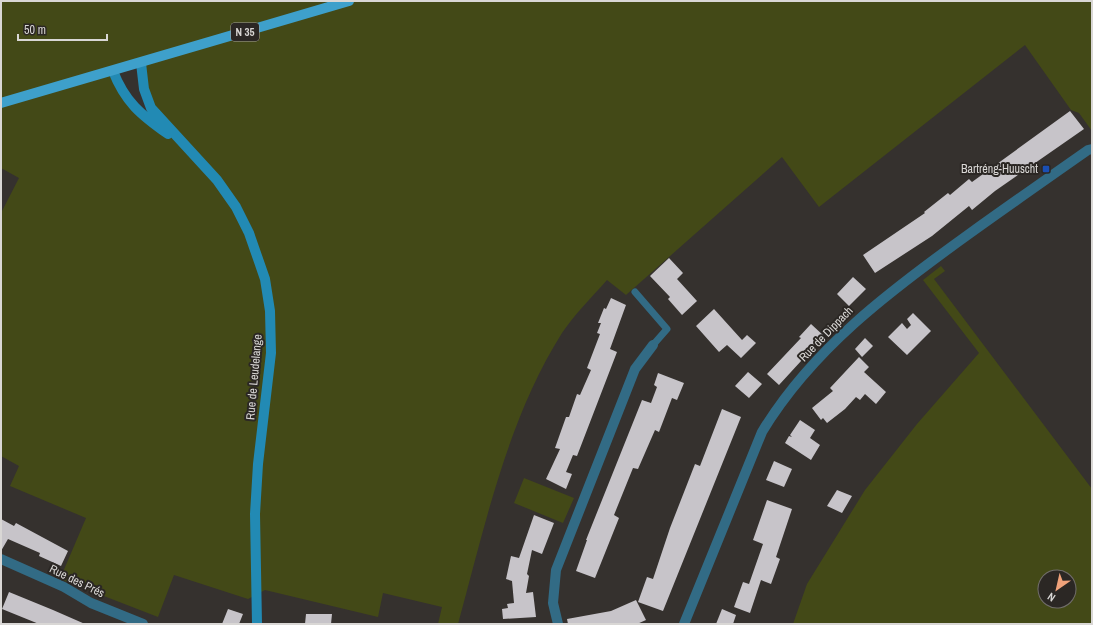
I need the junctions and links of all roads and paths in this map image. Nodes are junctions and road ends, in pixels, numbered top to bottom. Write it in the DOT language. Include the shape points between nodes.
graph roads {
  1 [pos="349,1"];
  2 [pos="141,63"];
  3 [pos="113,71"];
  4 [pos="1,103"];
  5 [pos="1092,149"];
  6 [pos="194,153"];
  7 [pos="635,292"];
  8 [pos="653,345"];
  9 [pos="1,559"];
  10 [pos="143,624"];
  11 [pos="257,624"];
  12 [pos="558,624"];
  13 [pos="684,624"];
  1 -- 2 [label="main road, N 35"];
  2 -- 3 [label="main road, N 35"];
  2 -- 6 [label="street, Rue de Leudelange" via="144,89 151,108"];
  3 -- 4 [label="main road, N 35"];
  3 -- 6 [label="street, Rue de Leudelange" via="120,90 138,112"];
  5 -- 13 [label="street, Rue de Dippach" via="919,270 868,310 792,387 759,438"];
  6 -- 11 [label="street, Rue de Leudelange" via="236,207 249,233 265,279 270,311 271,353 255,514"];
  7 -- 8 [label="lane" via="667,329"];
  8 -- 12 [label="street" via="634,369 556,570 553,603"];
  9 -- 10 [label="street, Rue des Prés" via="91,603"];
}
